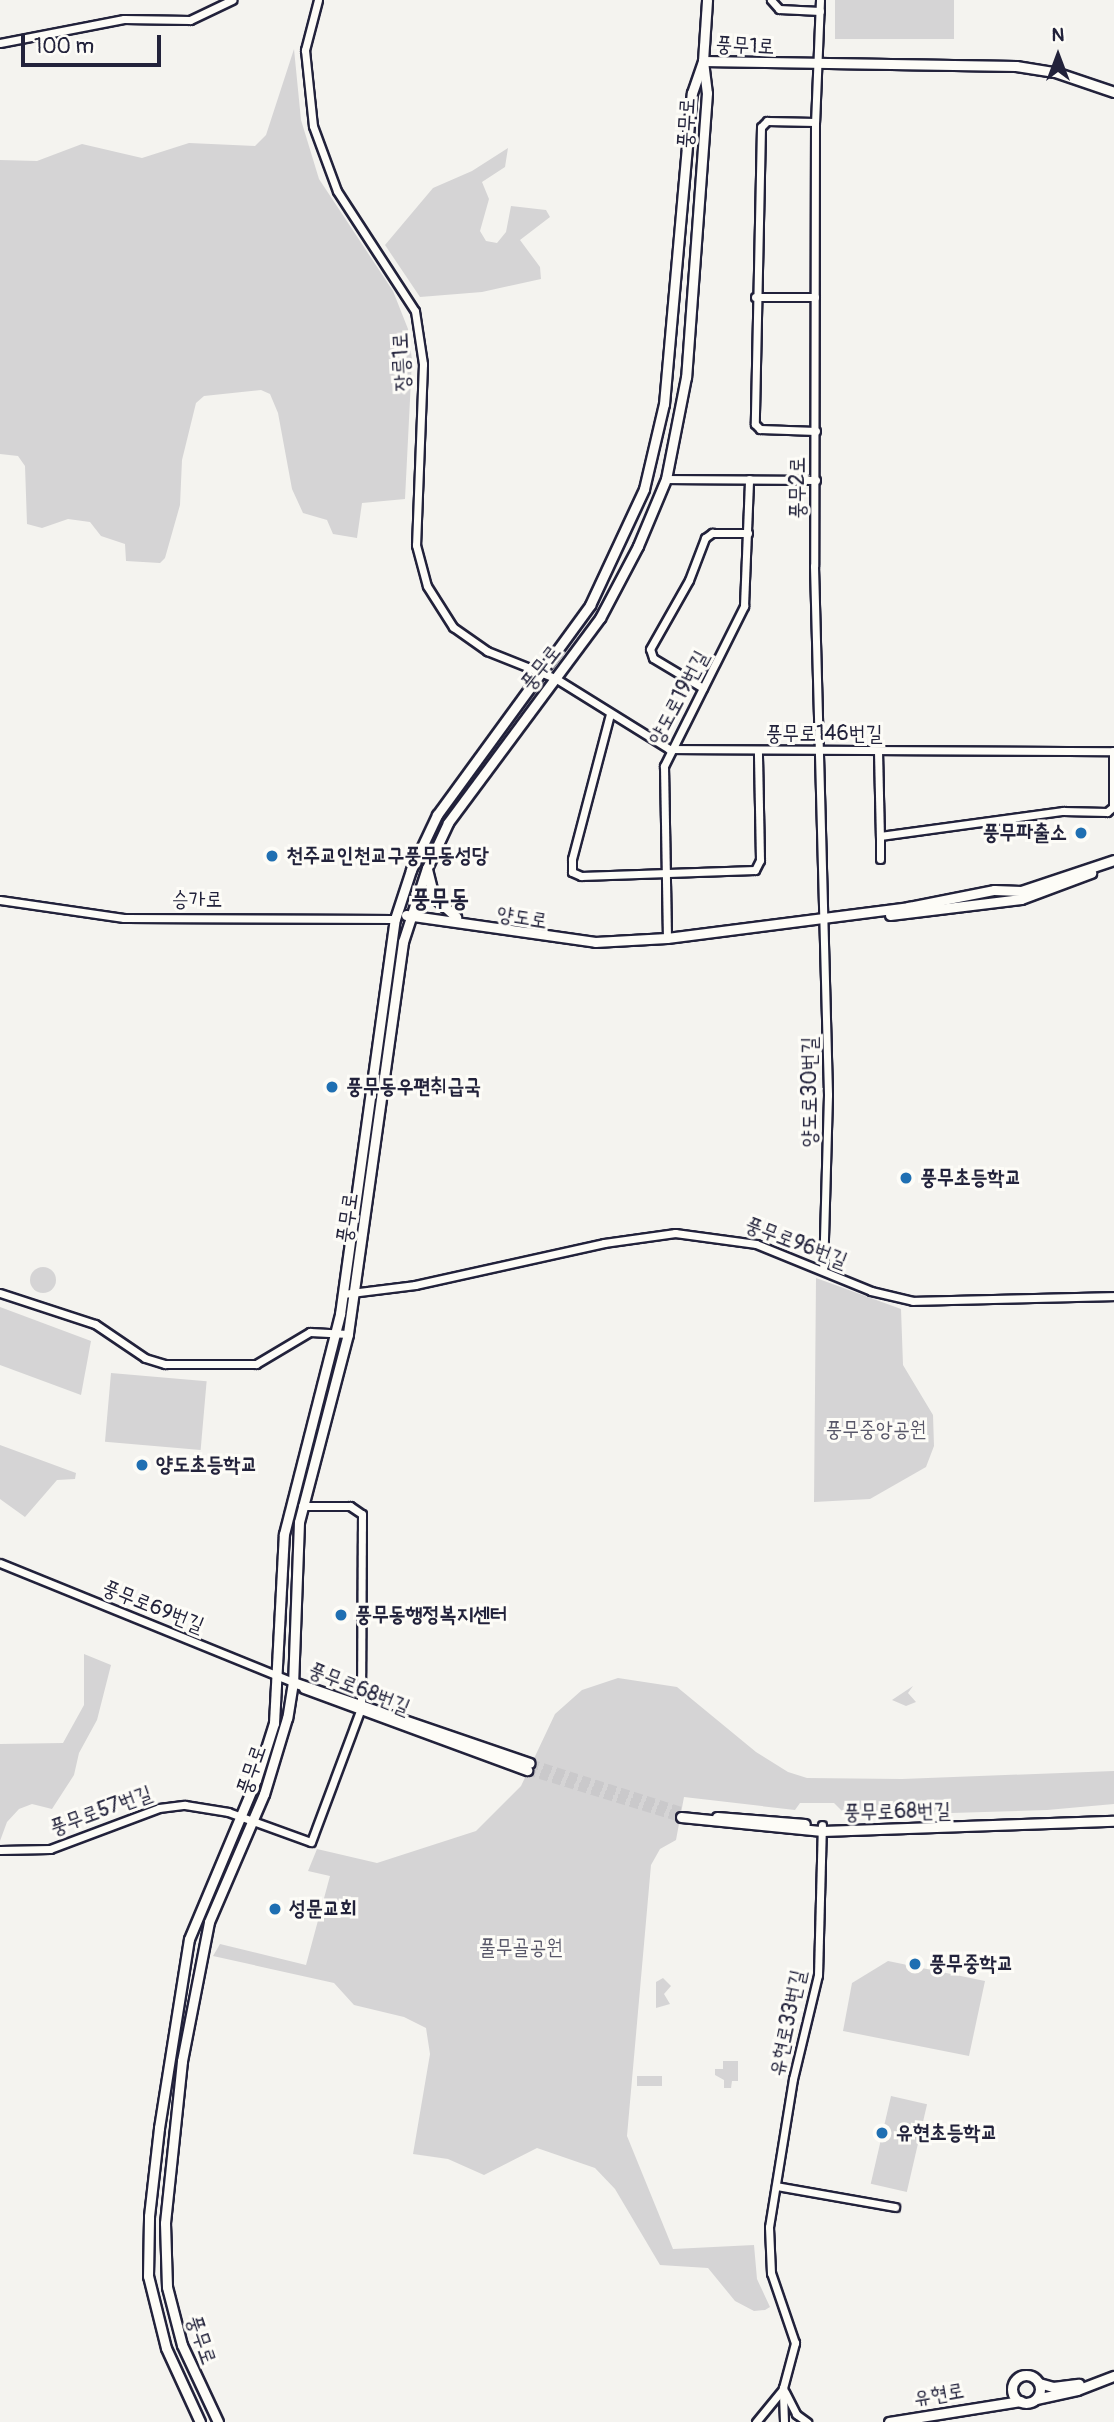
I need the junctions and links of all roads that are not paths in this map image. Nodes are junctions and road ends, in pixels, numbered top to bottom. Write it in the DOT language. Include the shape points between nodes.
graph roads {
  1 [pos="232,0"];
  2 [pos="318,0"];
  3 [pos="707,0"];
  4 [pos="771,0"];
  5 [pos="820,0"];
  6 [pos="820,11"];
  7 [pos="0,43"];
  8 [pos="703,61"];
  9 [pos="817,63"];
  10 [pos="1114,90"];
  11 [pos="814,122"];
  12 [pos="755,297"];
  13 [pos="815,297"];
  14 [pos="816,430"];
  15 [pos="666,479"];
  16 [pos="749,479"];
  17 [pos="816,480"];
  18 [pos="748,533"];
  19 [pos="541,673"];
  20 [pos="555,678"];
  21 [pos="703,688"];
  22 [pos="610,714"];
  23 [pos="669,749"];
  24 [pos="878,751"];
  25 [pos="1113,751"];
  26 [pos="758,752"];
  27 [pos="818,752"];
  28 [pos="880,836"];
  29 [pos="880,859"];
  30 [pos="1114,860"];
  31 [pos="1114,866"];
  32 [pos="427,868"];
  33 [pos="665,875"];
  34 [pos="0,900"];
  35 [pos="409,918"];
  36 [pos="395,919"];
  37 [pos="823,919"];
  38 [pos="464,921"];
  39 [pos="667,938"];
  40 [pos="823,1270"];
  41 [pos="0,1293"];
  42 [pos="344,1294"];
  43 [pos="354,1294"];
  44 [pos="1114,1296"];
  45 [pos="336,1332"];
  46 [pos="348,1334"];
  47 [pos="302,1506"];
  48 [pos="0,1563"];
  49 [pos="280,1676"];
  50 [pos="293,1682"];
  51 [pos="360,1706"];
  52 [pos="528,1767"];
  53 [pos="682,1814"];
  54 [pos="241,1817"];
  55 [pos="1114,1819"];
  56 [pos="253,1821"];
  57 [pos="822,1828"];
  58 [pos="0,1850"];
  59 [pos="776,2186"];
  60 [pos="895,2207"];
  61 [pos="1114,2374"];
  62 [pos="1039,2383"];
  63 [pos="1013,2385"];
  64 [pos="783,2388"];
  65 [pos="1036,2399"];
  66 [pos="1020,2401"];
  67 [pos="995,2402"];
  68 [pos="200,2422"];
  69 [pos="218,2422"];
  70 [pos="756,2422"];
  71 [pos="784,2422"];
  72 [pos="807,2422"];
  73 [pos="889,2422"];
  1 -- 7 [label="street" via="190,20 124,19"];
  2 -- 19 [label="street, 장릉1로" via="305,58 317,141 337,191 402,285 420,331 423,364 416,529 422,574 442,615 468,639"];
  3 -- 8 [label="street, 풍무로"];
  4 -- 6 [label="street" via="779,9"];
  5 -- 6 [label="street, 풍무2로"];
  6 -- 9 [label="street, 풍무2로"];
  8 -- 9 [label="street, 풍무1로"];
  8 -- 15 [label="street, 풍무로" via="707,93 686,377"];
  8 -- 19 [label="street, 풍무로" via="692,93 658,440 635,513 606,576"];
  9 -- 10 [label="street, 풍무1로" via="1024,62"];
  9 -- 11 [label="street, 풍무2로"];
  11 -- 12 [label="street" via="762,124"];
  11 -- 13 [label="street, 풍무2로"];
  12 -- 13 [label="street"];
  12 -- 14 [label="street" via="755,426"];
  13 -- 14 [label="street, 풍무2로"];
  14 -- 17 [label="street, 풍무2로"];
  15 -- 16 [label="street"];
  15 -- 20 [label="street, 풍무로" via="615,591"];
  16 -- 17 [label="street"];
  16 -- 18 [label="street, 양도로19번길"];
  17 -- 27 [label="street, 풍무2로"];
  18 -- 21 [label="street, 양도로19번길" via="744,606"];
  18 -- 21 [label="street" via="705,538 689,579 650,649 653,657"];
  19 -- 20 [label="street, 장릉1로"];
  19 -- 36 [label="street, 풍무로" via="445,802 422,846"];
  20 -- 22 [label="street, 풍무로146번길"];
  20 -- 32 [label="street, 풍무로" via="463,798"];
  21 -- 23 [label="street, 양도로19번길"];
  22 -- 23 [label="street, 풍무로146번길"];
  22 -- 33 [label="street" via="571,868 575,874 591,877"];
  23 -- 26 [label="street, 풍무로146번길"];
  23 -- 33 [label="street, 양도로19번길" via="663,772"];
  24 -- 25 [label="street, 풍무로146번길"];
  24 -- 27 [label="street, 풍무로146번길"];
  24 -- 28 [label="street"];
  25 -- 28 [label="street" via="1113,807 1107,812 1063,811"];
  26 -- 27 [label="street, 풍무로146번길"];
  26 -- 33 [label="street" via="757,868"];
  27 -- 37 [label="street, 풍무2로"];
  28 -- 29 [label="street"];
  30 -- 37 [label="street, 양도로" via="1021,891 994,890"];
  31 -- 37 [label="street, 양도로" via="1021,899"];
  32 -- 35 [label="street, 풍무로"];
  32 -- 38 [label="street" via="433,897"];
  33 -- 39 [label="street, 양도로19번길"];
  34 -- 36 [label="street, 승가로" via="124,918"];
  35 -- 36 [label="street, 양도로"];
  35 -- 37 [label="street, 양도로" via="610,947"];
  35 -- 38 [label="street, 양도로"];
  35 -- 43 [label="street, 풍무로"];
  36 -- 42 [label="street, 풍무로"];
  37 -- 39 [label="street, 양도로"];
  37 -- 40 [label="street, 양도로30번길" via="828,1109"];
  38 -- 39 [label="street, 양도로" via="595,942"];
  40 -- 43 [label="street, 풍무로96번길" via="742,1240 661,1233"];
  40 -- 44 [label="street, 풍무로96번길" via="871,1291 913,1301"];
  41 -- 45 [label="street" via="95,1324 145,1359 165,1364 256,1364 302,1334"];
  42 -- 43 [label="street, 풍무로96번길"];
  42 -- 45 [label="street, 풍무로"];
  43 -- 46 [label="street, 풍무로"];
  45 -- 46 [label="street"];
  45 -- 49 [label="street, 풍무로" via="285,1527"];
  46 -- 47 [label="street, 풍무로"];
  47 -- 50 [label="street, 풍무로" via="295,1572"];
  47 -- 51 [label="street" via="350,1506 362,1514"];
  48 -- 49 [label="street, 풍무로69번길"];
  49 -- 50 [label="street, 풍무로69번길"];
  49 -- 54 [label="street, 풍무로" via="268,1745"];
  50 -- 51 [label="street, 풍무로68번길"];
  50 -- 56 [label="street, 풍무로" via="275,1761"];
  51 -- 52 [label="street, 풍무로68번길"];
  51 -- 56 [label="street, 풍무로57번길" via="311,1842"];
  53 -- 57 [label="street, 풍무로68번길"];
  54 -- 56 [label="street, 풍무로57번길"];
  54 -- 58 [label="street, 풍무로57번길" via="207,1807 167,1806 50,1849"];
  54 -- 68 [label="street, 풍무로" via="204,1898 184,1959 149,2216 148,2276 159,2326"];
  55 -- 57 [label="street, 풍무로68번길"];
  56 -- 69 [label="street, 풍무로" via="216,1902 198,1959 165,2222 167,2287 176,2325"];
  57 -- 59 [label="street, 유현로33번길" via="818,1975 793,2079"];
  59 -- 60 [label="street"];
  59 -- 64 [label="street, 유현로33번길" via="769,2258 795,2343"];
  61 -- 62 [label="street" via="1069,2386"];
  61 -- 65 [label="street" via="1077,2390"];
  62 -- 63 [label="street" via="1028,2375"];
  62 -- 65 [label="street"];
  63 -- 66 [label="street"];
  63 -- 67 [label="street"];
  64 -- 70 [label="street, 유현로33번길"];
  64 -- 71 [label="street, 유현로33번길"];
  64 -- 72 [label="street" via="791,2408"];
  65 -- 66 [label="street"];
  66 -- 67 [label="street, 유현로"];
  67 -- 73 [label="street, 유현로"];
}
